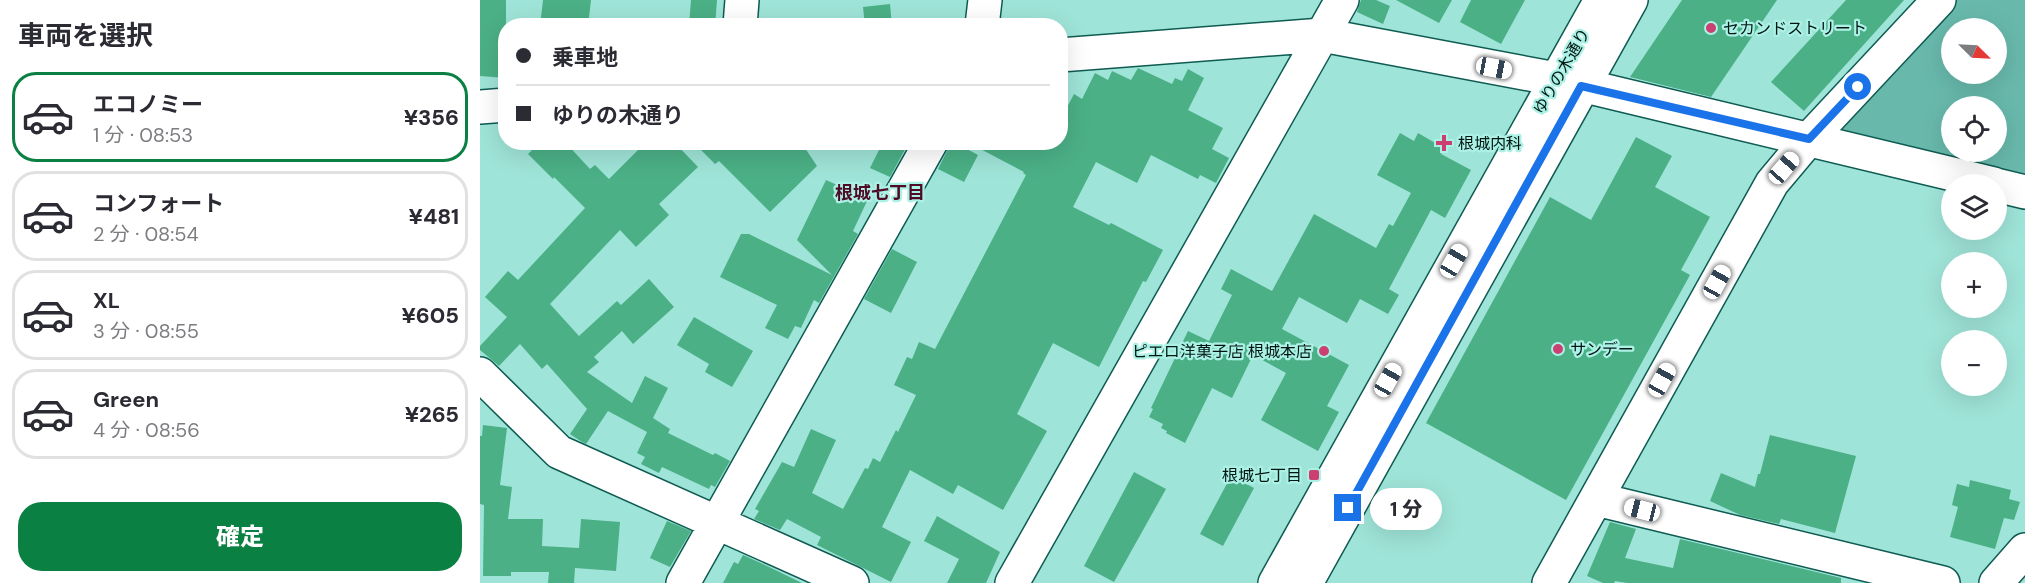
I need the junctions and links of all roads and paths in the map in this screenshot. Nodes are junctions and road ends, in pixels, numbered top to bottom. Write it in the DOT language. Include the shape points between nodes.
graph roads {
  1 [pos="742,0"];
  2 [pos="985,0"];
  3 [pos="1342,0"];
  4 [pos="1601,0"];
  5 [pos="1631,0"];
  6 [pos="1939,0"];
  7 [pos="741,18"];
  8 [pos="983,18"];
  9 [pos="1322,35"];
  10 [pos="1068,55"];
  11 [pos="1569,83"];
  12 [pos="498,106"];
  13 [pos="480,107"];
  14 [pos="1809,139"];
  15 [pos="927,150"];
  16 [pos="1951,174"];
  17 [pos="2007,188"];
  18 [pos="2025,192"];
  19 [pos="480,374"];
  20 [pos="1596,499"];
  21 [pos="717,523"];
  22 [pos="2025,550"];
  23 [pos="683,583"];
  24 [pos="852,583"];
  25 [pos="1012,583"];
  26 [pos="1275,583"];
  27 [pos="1306,583"];
  28 [pos="1549,583"];
  29 [pos="1943,583"];
  30 [pos="1996,583"];
  1 -- 7 [label="street"];
  2 -- 8 [label="street"];
  3 -- 9 [label="street"];
  4 -- 11 [label="street, ゆりの木通り"];
  5 -- 11 [label="street, ゆりの木通り"];
  6 -- 14 [label="street"];
  9 -- 10 [label="street"];
  9 -- 11 [label="street"];
  9 -- 25 [label="street"];
  11 -- 14 [label="street"];
  11 -- 26 [label="street, ゆりの木通り"];
  11 -- 27 [label="street, ゆりの木通り"];
  12 -- 13 [label="street"];
  14 -- 16 [label="street"];
  14 -- 20 [label="street" via="1772,183"];
  15 -- 21 [label="street"];
  17 -- 18 [label="street"];
  19 -- 21 [label="street" via="559,452"];
  20 -- 28 [label="street"];
  20 -- 29 [label="street"];
  21 -- 23 [label="street"];
  21 -- 24 [label="street"];
  22 -- 30 [label="street"];
}
